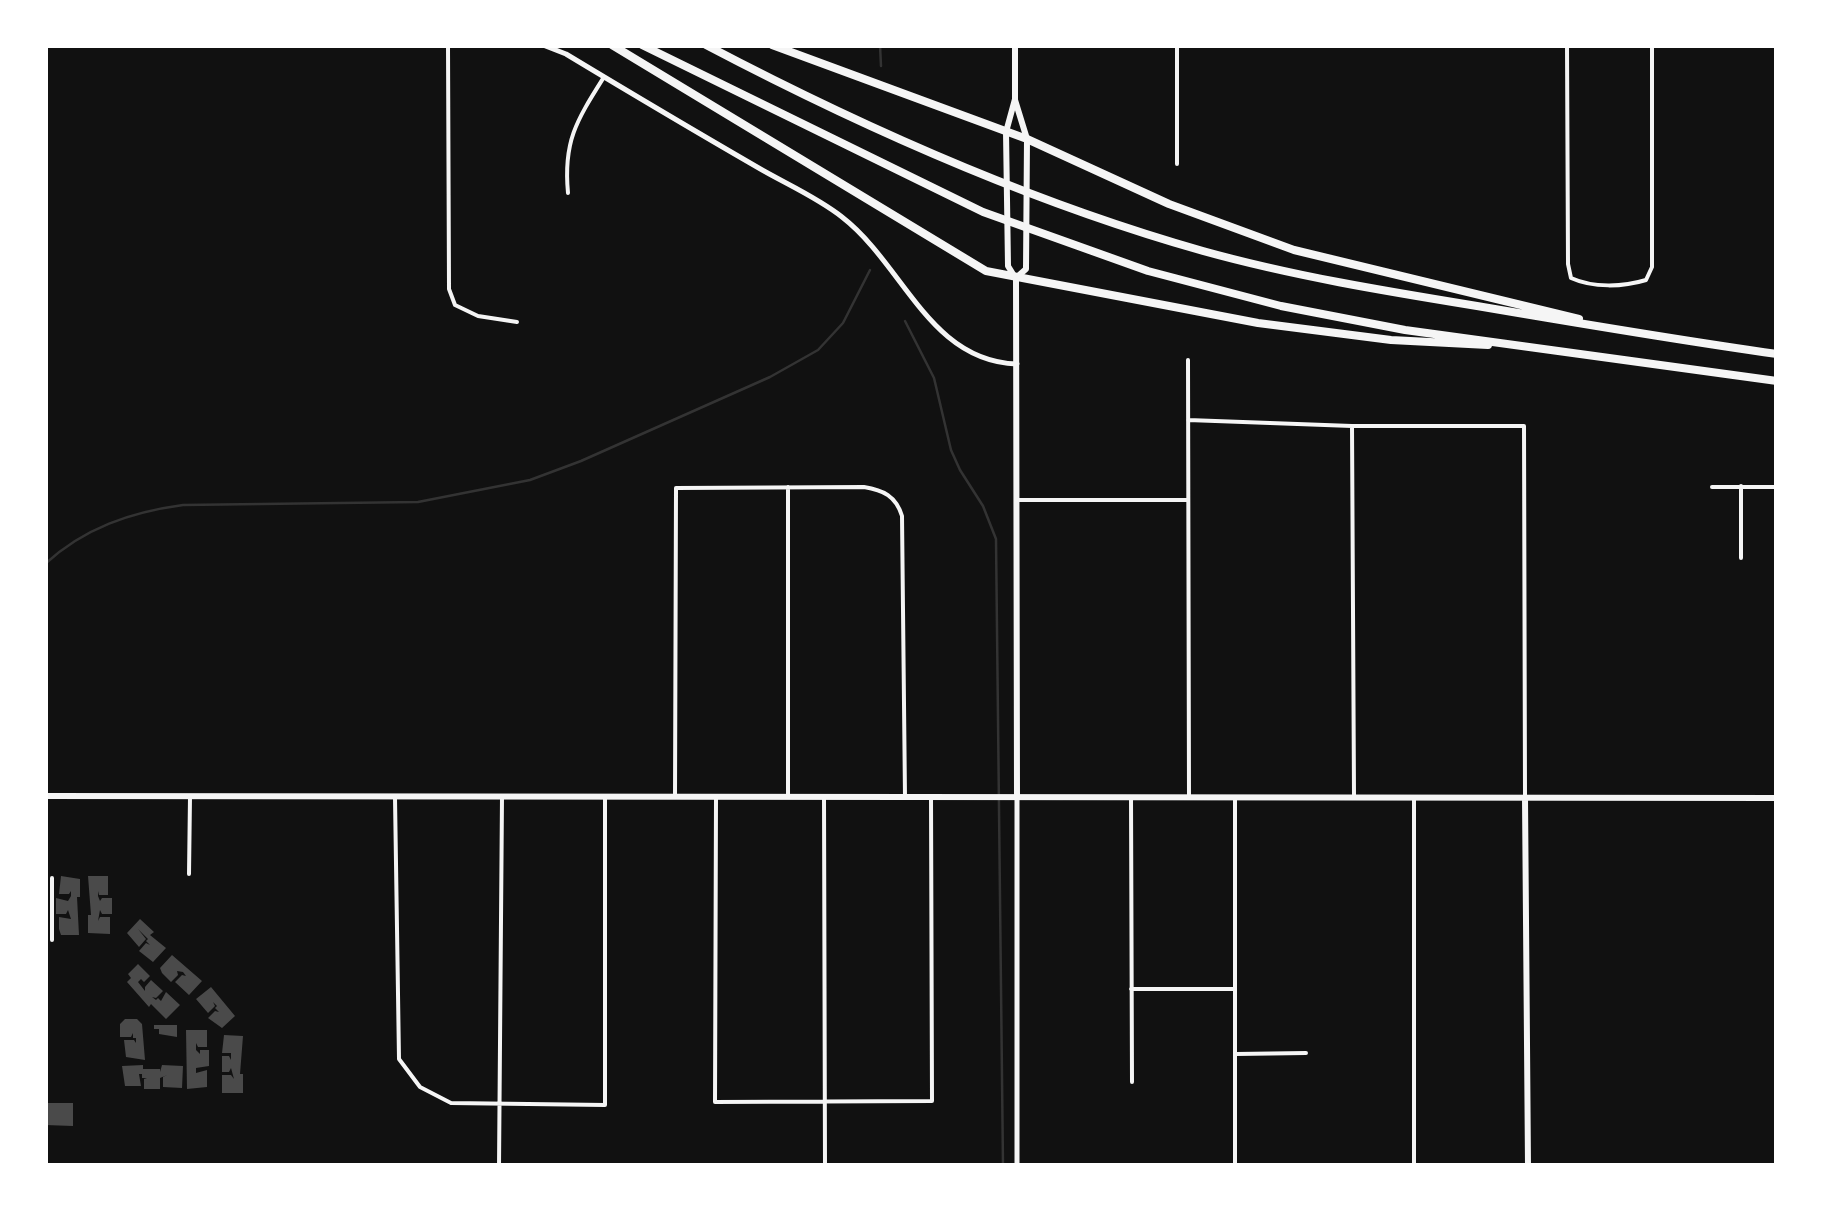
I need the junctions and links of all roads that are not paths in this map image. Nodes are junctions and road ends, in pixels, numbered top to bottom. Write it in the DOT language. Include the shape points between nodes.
graph roads {
  1 [pos="448,45"];
  2 [pos="543,45"];
  3 [pos="612,45"];
  4 [pos="642,45"];
  5 [pos="706,45"];
  6 [pos="772,45"];
  7 [pos="1015,45"];
  8 [pos="1176,45"];
  9 [pos="1567,45"];
  10 [pos="1652,45"];
  11 [pos="604,77"];
  12 [pos="1015,99"];
  13 [pos="1006,132"];
  14 [pos="1027,139"];
  15 [pos="1177,164"];
  16 [pos="568,193"];
  17 [pos="1016,279"];
  18 [pos="517,322"];
  19 [pos="1617,330"];
  20 [pos="1562,350"];
  21 [pos="1777,354"];
  22 [pos="1188,360"];
  23 [pos="1018,364"];
  24 [pos="1777,381"];
  25 [pos="1188,420"];
  26 [pos="1352,426"];
  27 [pos="1742,486"];
  28 [pos="788,487"];
  29 [pos="1712,487"];
  30 [pos="1777,487"];
  31 [pos="1017,500"];
  32 [pos="1186,500"];
  33 [pos="1742,558"];
  34 [pos="45,796"];
  35 [pos="190,796"];
  36 [pos="604,796"];
  37 [pos="675,796"];
  38 [pos="716,796"];
  39 [pos="502,797"];
  40 [pos="788,797"];
  41 [pos="824,797"];
  42 [pos="905,797"];
  43 [pos="932,797"];
  44 [pos="1017,797"];
  45 [pos="1132,797"];
  46 [pos="1189,797"];
  47 [pos="395,798"];
  48 [pos="1234,798"];
  49 [pos="1354,798"];
  50 [pos="1414,798"];
  51 [pos="1525,798"];
  52 [pos="1777,798"];
  53 [pos="189,874"];
  54 [pos="52,878"];
  55 [pos="52,940"];
  56 [pos="1235,988"];
  57 [pos="1132,989"];
  58 [pos="1235,1054"];
  59 [pos="1306,1054"];
  60 [pos="1132,1082"];
  61 [pos="824,1101"];
  62 [pos="498,1105"];
  63 [pos="499,1166"];
  64 [pos="825,1166"];
  65 [pos="1017,1166"];
  66 [pos="1235,1166"];
  67 [pos="1414,1166"];
  68 [pos="1528,1166"];
  1 -- 18 [label="street" via="449,290 456,305 478,316"];
  2 -- 11 [label="street"];
  3 -- 17 [label="highway" via="951,252"];
  4 -- 20 [label="highway" via="983,212 1148,271 1405,330"];
  5 -- 19 [label="highway" via="983,174 1120,226 1288,273"];
  6 -- 13 [label="highway"];
  7 -- 12 [label="main road"];
  8 -- 15 [label="street"];
  9 -- 10 [label="street" via="1571,278 1633,284 1646,280 1652,267"];
  11 -- 16 [label="street" via="571,134"];
  11 -- 23 [label="street" via="843,218 946,336 980,358"];
  12 -- 13 [label="main road"];
  12 -- 14 [label="main road"];
  13 -- 14 [label="highway"];
  13 -- 17 [label="main road" via="1008,266"];
  14 -- 17 [label="main road" via="1026,269"];
  14 -- 19 [label="highway" via="1169,204 1294,250"];
  17 -- 20 [label="highway" via="1258,324"];
  17 -- 23 [label="main road"];
  19 -- 21 [label="highway"];
  20 -- 24 [label="highway"];
  22 -- 25 [label="street"];
  23 -- 31 [label="main road"];
  25 -- 26 [label="street"];
  25 -- 32 [label="street"];
  26 -- 49 [label="street"];
  26 -- 51 [label="street" via="1524,426"];
  27 -- 29 [label="street"];
  27 -- 30 [label="street"];
  27 -- 33 [label="street"];
  28 -- 37 [label="street" via="676,488"];
  28 -- 40 [label="street"];
  28 -- 42 [label="street" via="880,490 902,516"];
  31 -- 32 [label="street"];
  31 -- 44 [label="main road"];
  32 -- 46 [label="street"];
  34 -- 35 [label="main road"];
  35 -- 47 [label="main road"];
  35 -- 53 [label="street"];
  36 -- 37 [label="main road"];
  36 -- 39 [label="main road"];
  36 -- 62 [label="street" via="605,1105"];
  37 -- 38 [label="main road"];
  38 -- 40 [label="main road"];
  38 -- 61 [label="street" via="715,1102"];
  39 -- 47 [label="main road"];
  39 -- 62 [label="street"];
  40 -- 41 [label="main road"];
  41 -- 42 [label="main road"];
  41 -- 61 [label="street"];
  42 -- 43 [label="main road"];
  43 -- 44 [label="main road"];
  43 -- 61 [label="street" via="932,1102"];
  44 -- 45 [label="main road"];
  44 -- 65 [label="street"];
  45 -- 46 [label="main road"];
  45 -- 57 [label="street"];
  46 -- 48 [label="main road"];
  47 -- 62 [label="street" via="399,1059 435,1097"];
  48 -- 49 [label="main road"];
  48 -- 56 [label="street"];
  49 -- 50 [label="main road"];
  50 -- 51 [label="main road"];
  50 -- 67 [label="street"];
  51 -- 52 [label="main road"];
  51 -- 68 [label="main road"];
  54 -- 55 [label="street"];
  56 -- 57 [label="street"];
  56 -- 58 [label="street"];
  57 -- 60 [label="street"];
  58 -- 59 [label="street"];
  58 -- 66 [label="street"];
  61 -- 64 [label="street"];
  62 -- 63 [label="street"];
}
